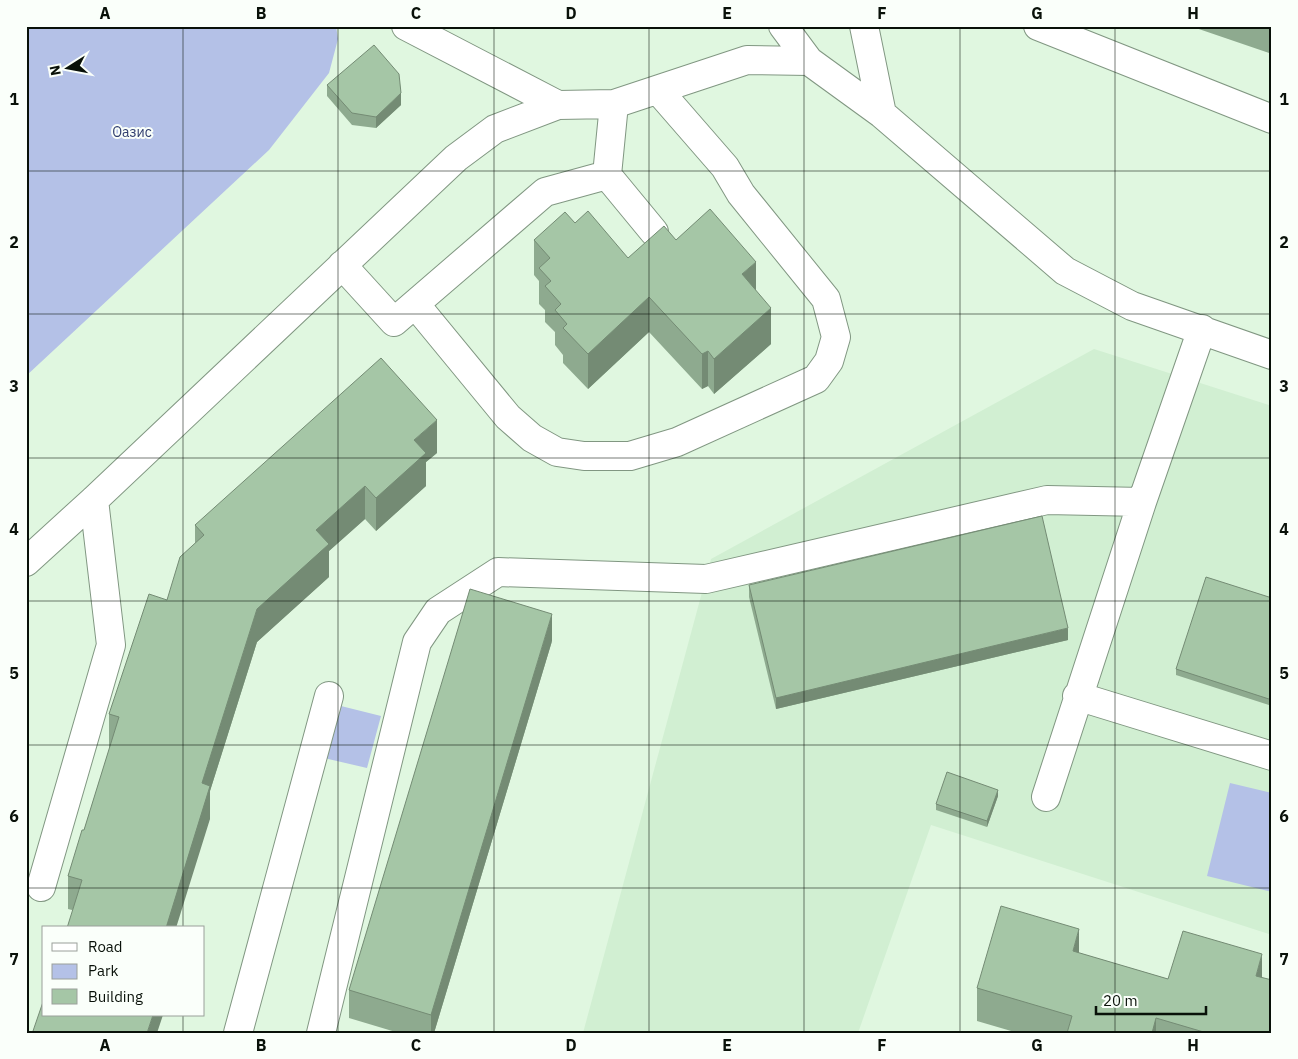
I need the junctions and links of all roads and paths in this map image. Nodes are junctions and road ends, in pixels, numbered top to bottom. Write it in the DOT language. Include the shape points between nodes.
graph roads {
  1 [pos="406,26"];
  2 [pos="783,26"];
  3 [pos="864,26"];
  4 [pos="1038,26"];
  5 [pos="809,61"];
  6 [pos="658,90"];
  7 [pos="614,104"];
  8 [pos="558,105"];
  9 [pos="882,114"];
  10 [pos="1272,119"];
  11 [pos="607,175"];
  12 [pos="654,232"];
  13 [pos="342,265"];
  14 [pos="415,304"];
  15 [pos="1202,329"];
  16 [pos="1272,354"];
  17 [pos="94,500"];
  18 [pos="1142,502"];
  19 [pos="26,562"];
  20 [pos="329,696"];
  21 [pos="1078,696"];
  22 [pos="1272,756"];
  23 [pos="1046,797"];
  24 [pos="41,887"];
  25 [pos="238,1033"];
  26 [pos="321,1033"];
  1 -- 8 [label="street"];
  2 -- 5 [label="street"];
  3 -- 9 [label="street"];
  4 -- 10 [label="street"];
  5 -- 6 [label="street" via="746,60"];
  5 -- 9 [label="street"];
  6 -- 7 [label="street"];
  6 -- 14 [label="street" via="725,167 741,194 826,299 836,336 829,361 816,379 676,442 630,456 584,456 557,452 532,438 508,417"];
  7 -- 8 [label="street"];
  7 -- 11 [label="street"];
  8 -- 13 [label="street" via="495,130 456,158"];
  9 -- 15 [label="street" via="1065,271 1132,306"];
  11 -- 12 [label="street"];
  11 -- 14 [label="street" via="545,192"];
  13 -- 14 [label="street" via="394,322"];
  13 -- 17 [label="street"];
  15 -- 16 [label="street"];
  15 -- 18 [label="street"];
  17 -- 19 [label="street"];
  17 -- 24 [label="street" via="111,645"];
  18 -- 21 [label="street"];
  18 -- 26 [label="street" via="1047,500 706,579 498,572 438,611 418,642"];
  20 -- 25 [label="street"];
  21 -- 22 [label="street"];
  21 -- 23 [label="street"];
}
